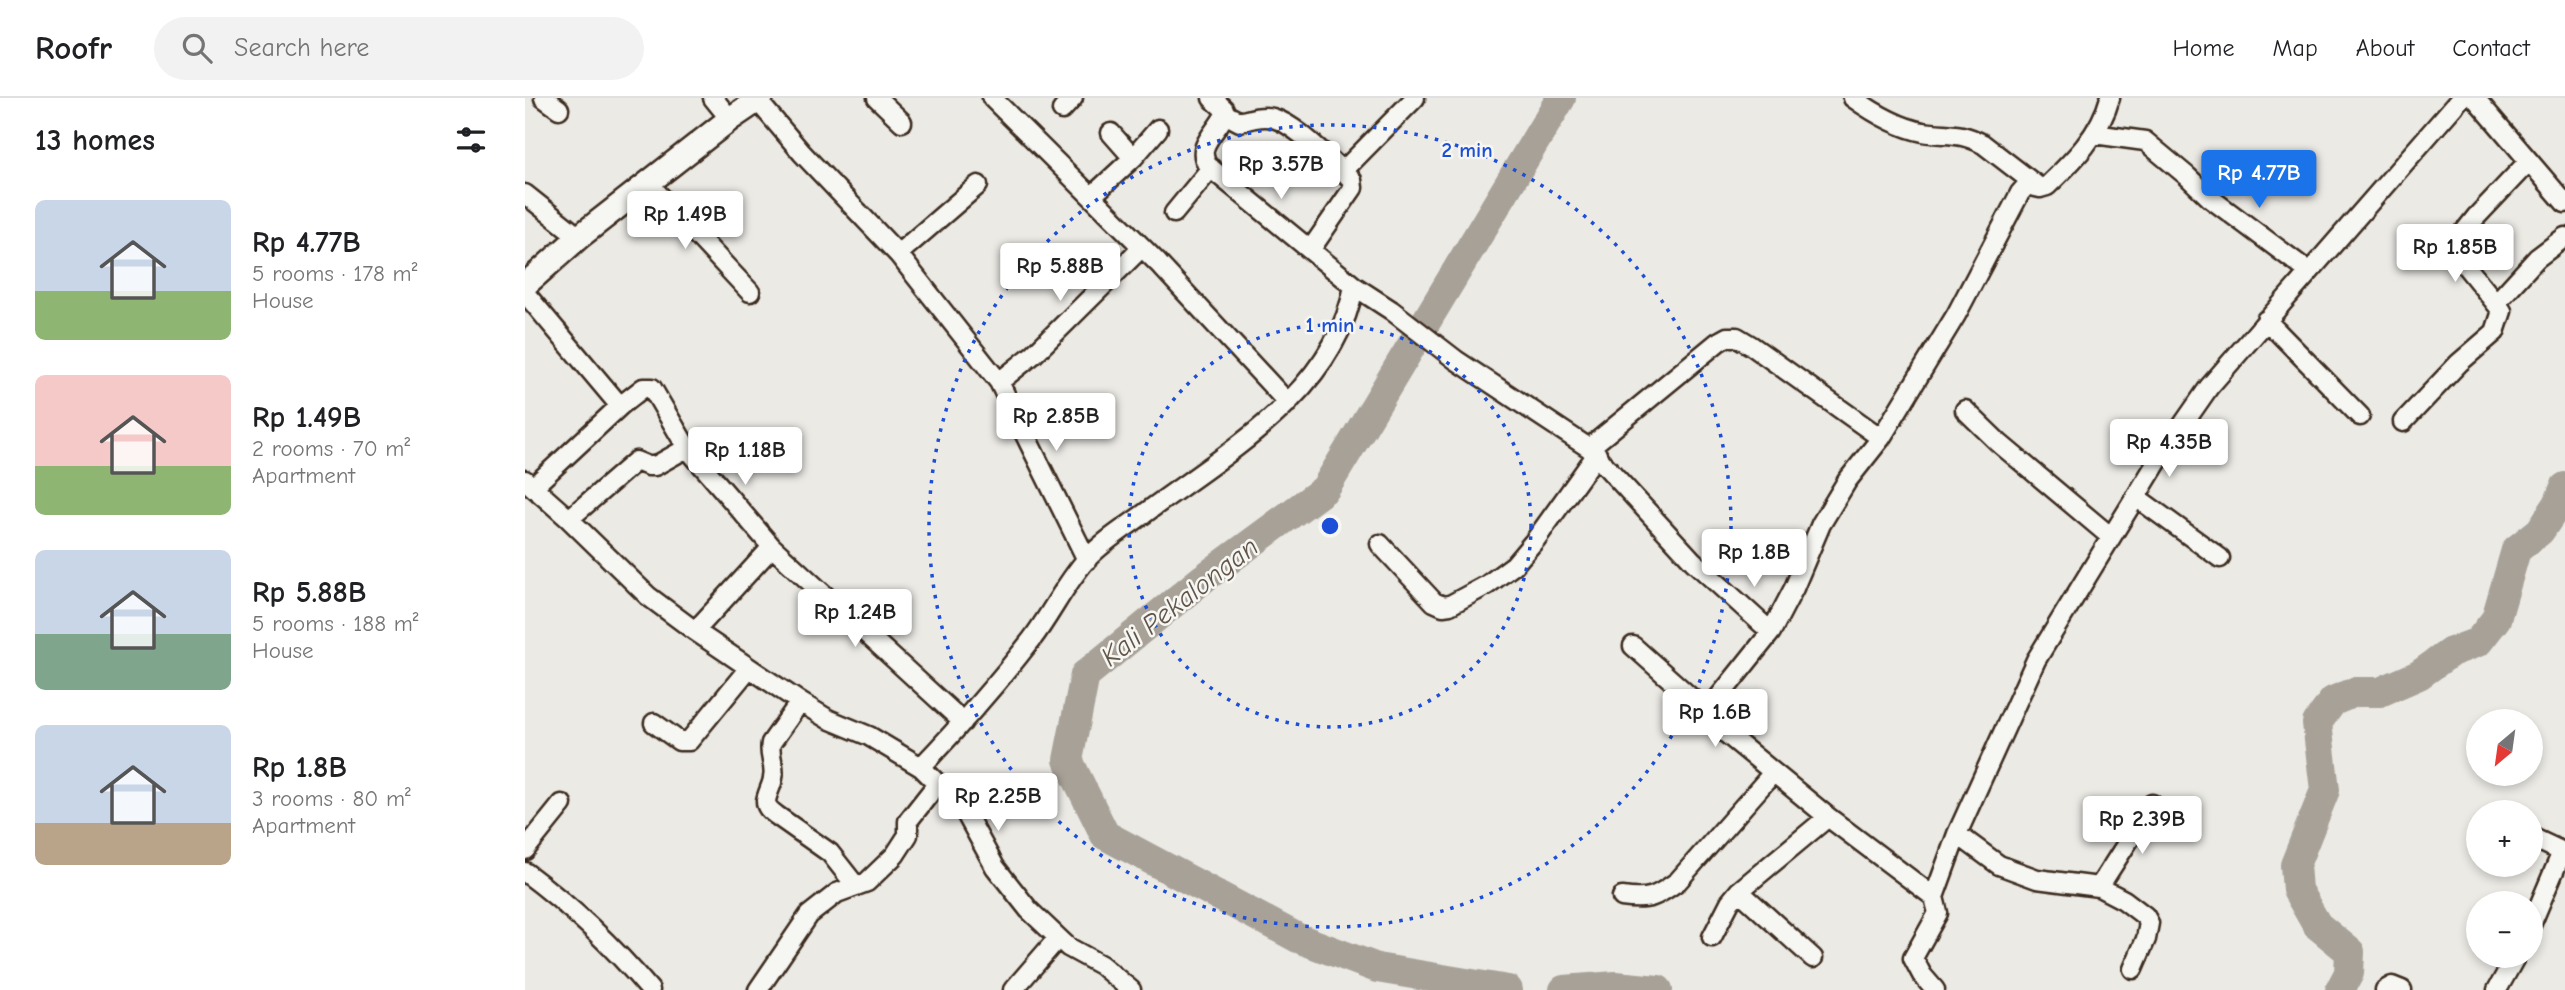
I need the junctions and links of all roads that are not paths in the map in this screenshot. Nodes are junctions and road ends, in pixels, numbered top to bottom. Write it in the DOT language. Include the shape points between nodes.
graph roads {
  1 [pos="544,98"];
  2 [pos="713,98"];
  3 [pos="877,98"];
  4 [pos="992,98"];
  5 [pos="1212,98"];
  6 [pos="1415,98"];
  7 [pos="1853,98"];
  8 [pos="2110,98"];
  9 [pos="2461,98"];
  10 [pos="2475,98"];
  11 [pos="759,99"];
  12 [pos="559,109"];
  13 [pos="1225,114"];
  14 [pos="730,119"];
  15 [pos="902,122"];
  16 [pos="1158,128"];
  17 [pos="1111,132"];
  18 [pos="2094,134"];
  19 [pos="1133,158"];
  20 [pos="2529,161"];
  21 [pos="1211,168"];
  22 [pos="1343,171"];
  23 [pos="647,183"];
  24 [pos="978,185"];
  25 [pos="2041,188"];
  26 [pos="525,194"];
  27 [pos="1092,196"];
  28 [pos="2565,203"];
  29 [pos="1174,214"];
  30 [pos="579,237"];
  31 [pos="2565,237"];
  32 [pos="1142,247"];
  33 [pos="1311,249"];
  34 [pos="898,254"];
  35 [pos="2308,271"];
  36 [pos="525,285"];
  37 [pos="1354,286"];
  38 [pos="750,292"];
  39 [pos="525,293"];
  40 [pos="2496,303"];
  41 [pos="2266,320"];
  42 [pos="999,382"];
  43 [pos="1288,403"];
  44 [pos="620,406"];
  45 [pos="1965,410"];
  46 [pos="2360,416"];
  47 [pos="2403,422"];
  48 [pos="1881,438"];
  49 [pos="687,448"];
  50 [pos="1593,451"];
  51 [pos="529,483"];
  52 [pos="2136,497"];
  53 [pos="569,519"];
  54 [pos="2111,537"];
  55 [pos="1380,544"];
  56 [pos="772,547"];
  57 [pos="2220,558"];
  58 [pos="1087,560"];
  59 [pos="695,631"];
  60 [pos="1771,632"];
  61 [pos="1633,646"];
  62 [pos="749,668"];
  63 [pos="800,702"];
  64 [pos="1707,712"];
  65 [pos="964,722"];
  66 [pos="654,723"];
  67 [pos="921,767"];
  68 [pos="1772,774"];
  69 [pos="938,783"];
  70 [pos="2152,803"];
  71 [pos="562,804"];
  72 [pos="1828,817"];
  73 [pos="1957,834"];
  74 [pos="2543,843"];
  75 [pos="525,850"];
  76 [pos="2563,852"];
  77 [pos="525,872"];
  78 [pos="856,886"];
  79 [pos="2099,887"];
  80 [pos="1739,891"];
  81 [pos="1622,897"];
  82 [pos="1934,897"];
  83 [pos="2543,898"];
  84 [pos="1712,937"];
  85 [pos="1058,938"];
  86 [pos="1813,958"];
  87 [pos="2509,968"];
  88 [pos="2133,969"];
  89 [pos="770,975"];
  90 [pos="650,990"];
  91 [pos="758,990"];
  92 [pos="782,990"];
  93 [pos="1013,990"];
  94 [pos="1131,990"];
  95 [pos="1935,990"];
  96 [pos="2385,990"];
  97 [pos="2402,990"];
  98 [pos="2497,990"];
  1 -- 12 [label="street"];
  2 -- 14 [label="street"];
  3 -- 15 [label="street"];
  4 -- 27 [label="street"];
  5 -- 13 [label="street"];
  6 -- 22 [label="street"];
  7 -- 25 [label="street" via="1903,127 1972,138"];
  8 -- 18 [label="street"];
  9 -- 35 [label="street"];
  10 -- 20 [label="street"];
  11 -- 14 [label="main road"];
  11 -- 34 [label="street" via="802,153"];
  13 -- 21 [label="street" via="1204,149 1203,159"];
  13 -- 22 [label="street" via="1240,122 1272,118"];
  14 -- 23 [label="main road"];
  16 -- 19 [label="street"];
  17 -- 19 [label="street"];
  18 -- 25 [label="street"];
  18 -- 35 [label="street" via="2144,141 2210,198"];
  19 -- 27 [label="street"];
  20 -- 28 [label="street"];
  20 -- 40 [label="street" via="2453,246"];
  21 -- 29 [label="street"];
  21 -- 33 [label="street"];
  22 -- 33 [label="street" via="1354,182 1353,188"];
  23 -- 30 [label="main road"];
  23 -- 38 [label="street"];
  24 -- 34 [label="street"];
  25 -- 48 [label="street" via="2027,186 2020,193 1956,315"];
  26 -- 30 [label="street"];
  27 -- 32 [label="street"];
  30 -- 36 [label="main road"];
  31 -- 40 [label="street" via="2537,258"];
  32 -- 42 [label="street" via="1042,347"];
  32 -- 43 [label="street"];
  33 -- 37 [label="street"];
  34 -- 42 [label="street"];
  35 -- 41 [label="street"];
  37 -- 43 [label="street" via="1343,326 1319,369"];
  37 -- 50 [label="street"];
  39 -- 44 [label="street"];
  40 -- 47 [label="street" via="2502,311 2495,332"];
  41 -- 46 [label="street"];
  41 -- 52 [label="street" via="2209,387"];
  42 -- 58 [label="street"];
  43 -- 58 [label="street"];
  44 -- 49 [label="street" via="643,388 652,388"];
  44 -- 51 [label="street"];
  45 -- 54 [label="street"];
  48 -- 50 [label="street" via="1752,346 1727,337 1658,390"];
  48 -- 60 [label="street" via="1821,524"];
  49 -- 53 [label="street" via="655,466 636,461"];
  49 -- 56 [label="street"];
  50 -- 55 [label="street" via="1536,540 1514,565 1450,605 1431,600"];
  50 -- 60 [label="street" via="1693,561"];
  51 -- 53 [label="street"];
  52 -- 54 [label="street"];
  52 -- 57 [label="street"];
  53 -- 59 [label="street" via="648,596"];
  54 -- 73 [label="street" via="2036,660"];
  56 -- 59 [label="street"];
  56 -- 65 [label="street"];
  58 -- 65 [label="street" via="1034,636"];
  59 -- 62 [label="street"];
  60 -- 64 [label="street"];
  61 -- 64 [label="street"];
  62 -- 63 [label="street"];
  62 -- 66 [label="street" via="689,741 679,741"];
  63 -- 67 [label="street"];
  63 -- 78 [label="street" via="771,743 773,780 766,803 830,853"];
  64 -- 68 [label="street" via="1711,721"];
  65 -- 67 [label="street"];
  67 -- 69 [label="street"];
  68 -- 72 [label="street"];
  68 -- 81 [label="street" via="1678,881 1643,900"];
  69 -- 78 [label="street" via="908,821 908,835 895,855 867,882"];
  69 -- 85 [label="street" via="964,810 995,867"];
  70 -- 79 [label="street"];
  71 -- 75 [label="street"];
  72 -- 80 [label="street"];
  72 -- 82 [label="street"];
  73 -- 79 [label="street" via="1999,865 2022,874"];
  73 -- 82 [label="street"];
  74 -- 76 [label="street"];
  76 -- 83 [label="street"];
  77 -- 90 [label="street" via="601,934"];
  78 -- 89 [label="street" via="826,900 809,915"];
  79 -- 88 [label="street" via="2137,910 2149,923"];
  80 -- 84 [label="street"];
  80 -- 86 [label="street"];
  82 -- 95 [label="street" via="1938,913 1913,958"];
  85 -- 93 [label="street"];
  85 -- 94 [label="street"];
  87 -- 98 [label="street"];
  89 -- 91 [label="street"];
  89 -- 92 [label="street"];
  96 -- 97 [label="street" via="2392,986"];
}
